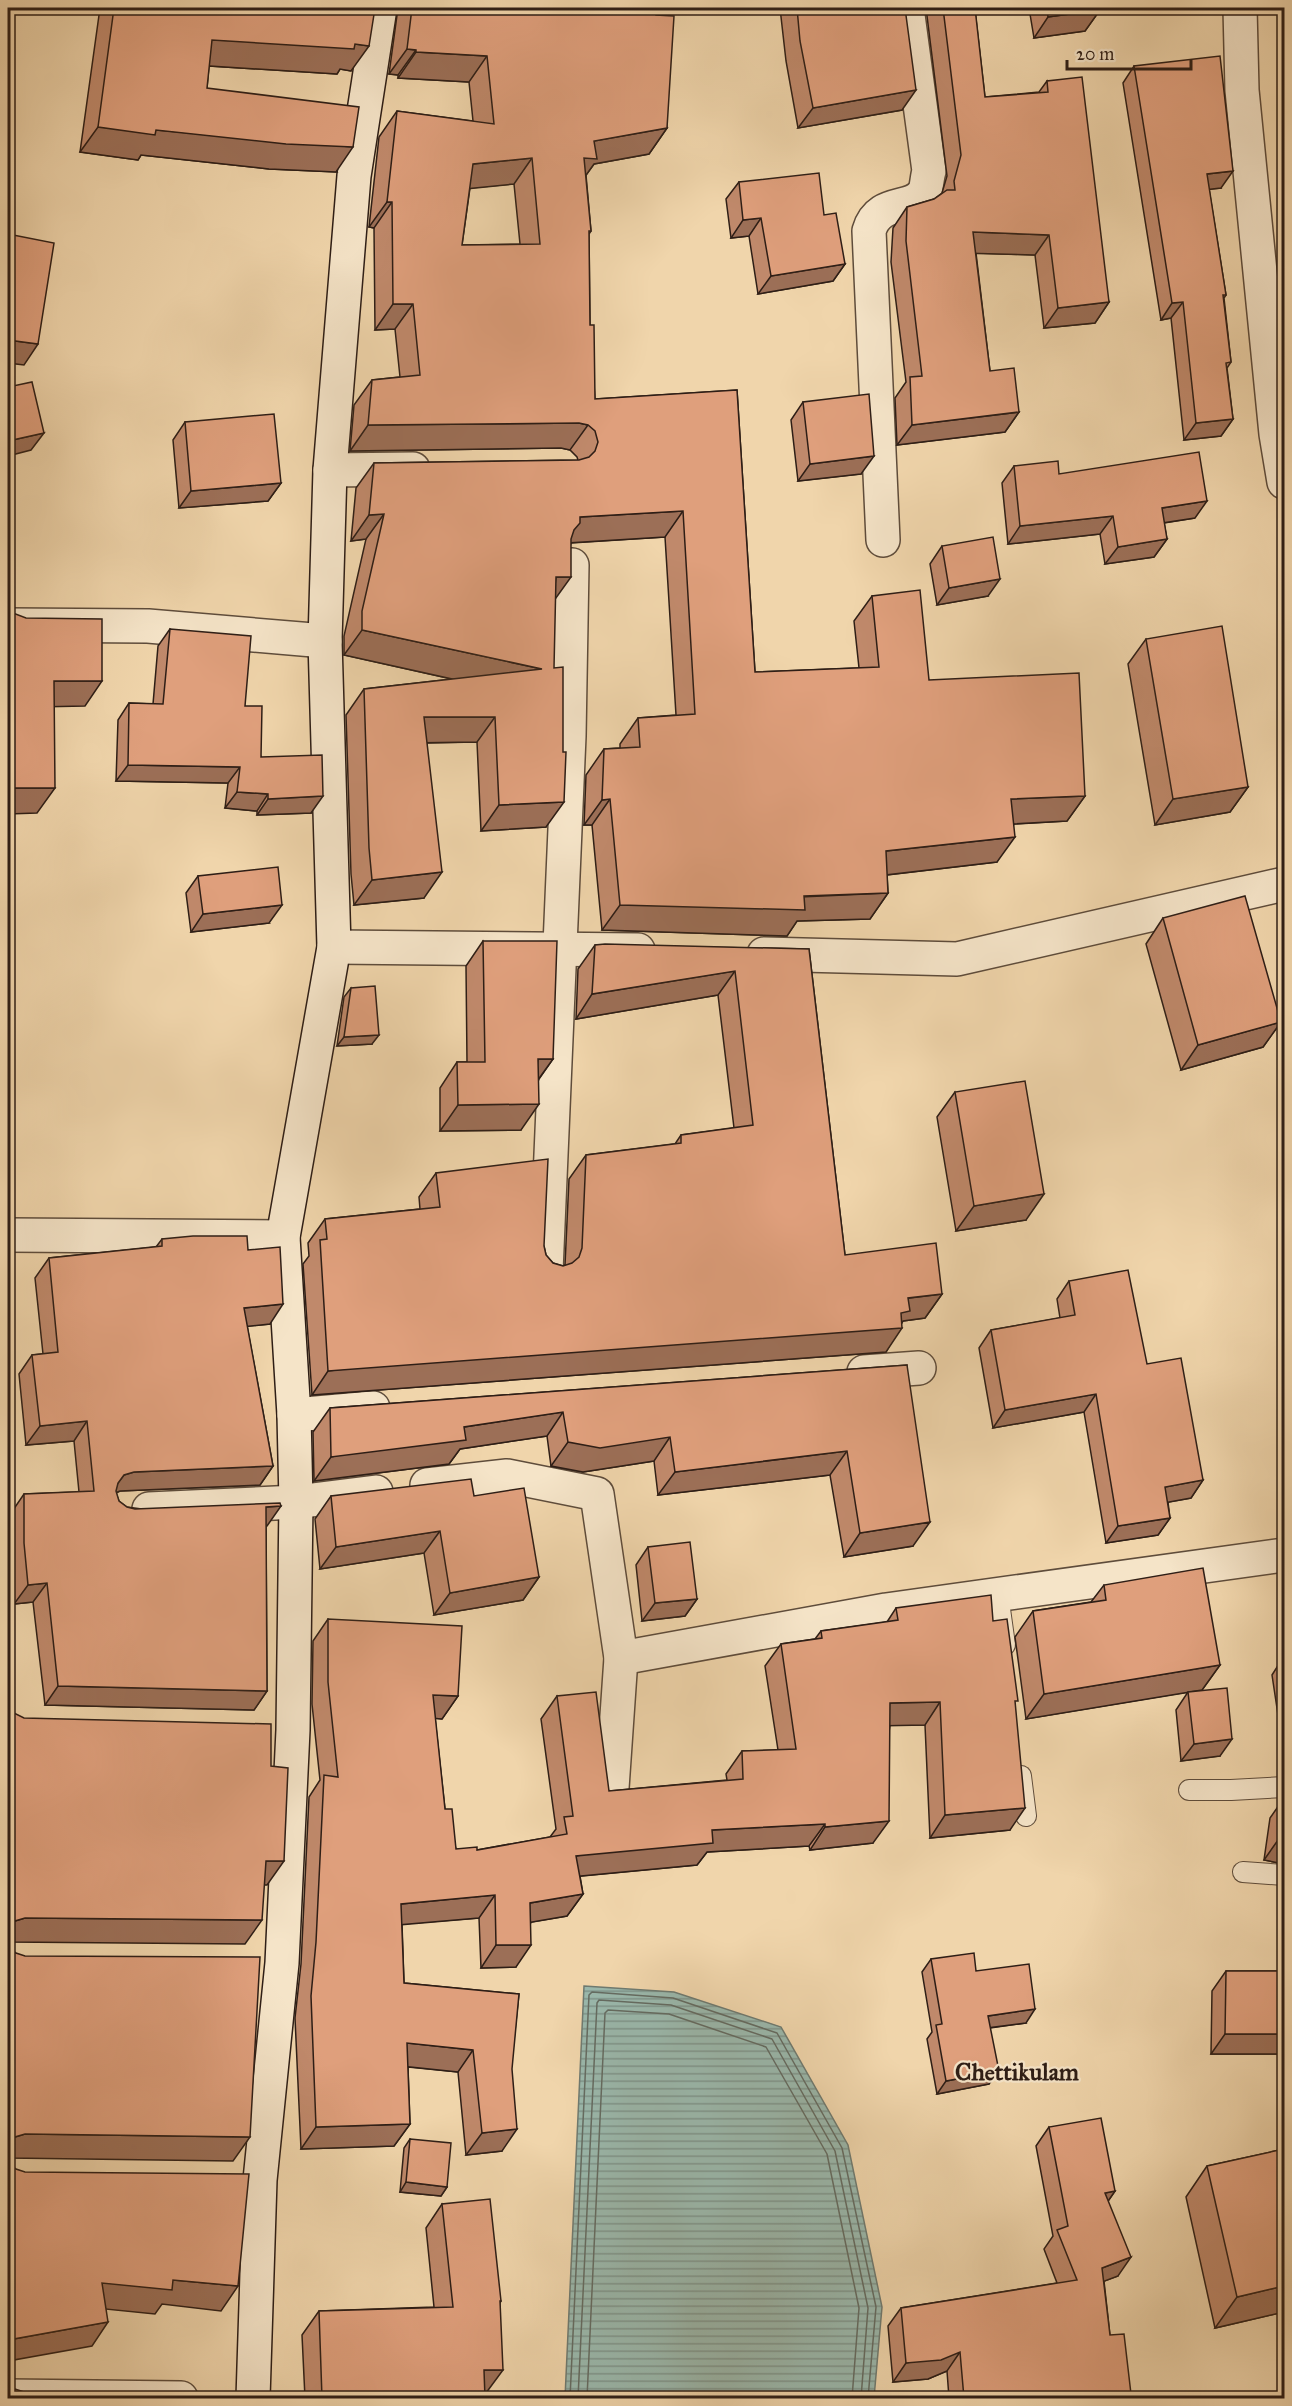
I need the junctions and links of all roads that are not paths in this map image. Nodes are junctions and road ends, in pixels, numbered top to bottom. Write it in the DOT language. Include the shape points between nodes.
graph roads {
  1 [pos="380,8"];
  2 [pos="908,8"];
  3 [pos="1240,8"];
  4 [pos="446,469"];
  5 [pos="330,471"];
  6 [pos="1284,482"];
  7 [pos="883,540"];
  8 [pos="572,565"];
  9 [pos="8,625"];
  10 [pos="325,641"];
  11 [pos="1284,884"];
  12 [pos="334,947"];
  13 [pos="559,948"];
  14 [pos="664,951"];
  15 [pos="735,953"];
  16 [pos="8,1235"];
  17 [pos="284,1236"];
  18 [pos="546,1271"];
  19 [pos="919,1368"];
  20 [pos="837,1374"];
  21 [pos="400,1406"];
  22 [pos="294,1416"];
  23 [pos="296,1502"];
  24 [pos="121,1510"];
  25 [pos="1284,1555"];
  26 [pos="998,1594"];
  27 [pos="621,1658"];
  28 [pos="1007,1664"];
  29 [pos="1019,1757"];
  30 [pos="1284,1787"];
  31 [pos="612,1788"];
  32 [pos="1190,1790"];
  33 [pos="1026,1816"];
  34 [pos="1243,1872"];
  35 [pos="1284,1875"];
  36 [pos="226,2179"];
  37 [pos="261,2180"];
  38 [pos="8,2396"];
  39 [pos="181,2398"];
  40 [pos="253,2398"];
  1 -- 5 [label="street" via="354,176"];
  2 -- 7 [label="street" via="929,171 924,193 914,201 882,211 872,219 869,231"];
  3 -- 6 [label="street" via="1242,90"];
  4 -- 5 [label="street"];
  5 -- 10 [label="street"];
  8 -- 13 [label="street"];
  9 -- 10 [label="street" via="148,626"];
  10 -- 12 [label="street"];
  11 -- 15 [label="street" via="957,958"];
  12 -- 13 [label="street"];
  12 -- 17 [label="street"];
  13 -- 14 [label="street"];
  13 -- 18 [label="street"];
  16 -- 17 [label="street"];
  17 -- 22 [label="street"];
  19 -- 20 [label="street"];
  21 -- 22 [label="street"];
  22 -- 23 [label="street"];
  23 -- 24 [label="street"];
  23 -- 27 [label="street" via="507,1476 597,1494"];
  23 -- 37 [label="street" via="281,1730"];
  25 -- 26 [label="street"];
  26 -- 27 [label="street"];
  26 -- 28 [label="lane"];
  27 -- 31 [label="street"];
  29 -- 33 [label="lane"];
  30 -- 32 [label="lane"];
  34 -- 35 [label="lane"];
  36 -- 37 [label="street"];
  37 -- 40 [label="street"];
  38 -- 39 [label="street"];
}
